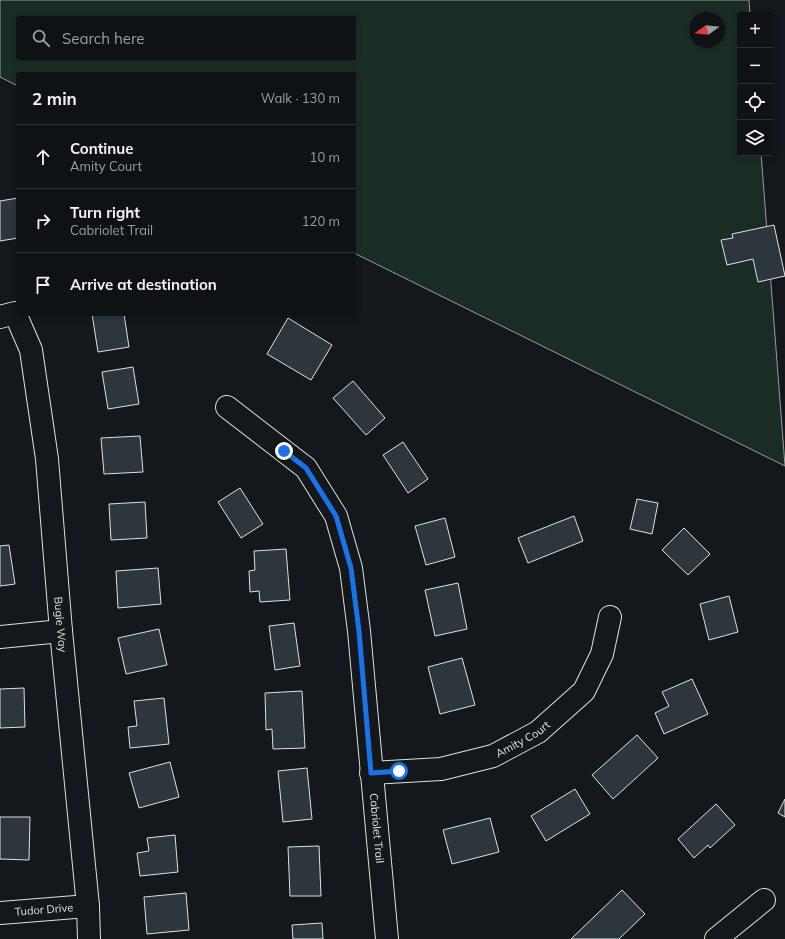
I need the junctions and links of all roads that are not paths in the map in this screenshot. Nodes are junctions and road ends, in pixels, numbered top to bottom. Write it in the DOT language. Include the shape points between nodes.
graph roads {
  1 [pos="8,315"];
  2 [pos="227,408"];
  3 [pos="610,617"];
  4 [pos="61,632"];
  5 [pos="0,637"];
  6 [pos="371,773"];
  7 [pos="764,900"];
  8 [pos="88,906"];
  9 [pos="0,914"];
  10 [pos="89,939"];
  11 [pos="387,939"];
  12 [pos="716,939"];
  1 -- 4 [label="street, Bugle Way" via="31,350 47,459"];
  2 -- 6 [label="street, Cabriolet Trail" via="306,468 336,516 351,568"];
  3 -- 6 [label="street, Amity Court" via="602,654 584,691 538,732 493,756 441,769"];
  4 -- 5 [label="street"];
  4 -- 8 [label="street, Bugle Way"];
  6 -- 11 [label="street, Cabriolet Trail"];
  7 -- 12 [label="street"];
  8 -- 9 [label="street, Tudor Drive"];
  8 -- 10 [label="street, Bugle Way"];
}
